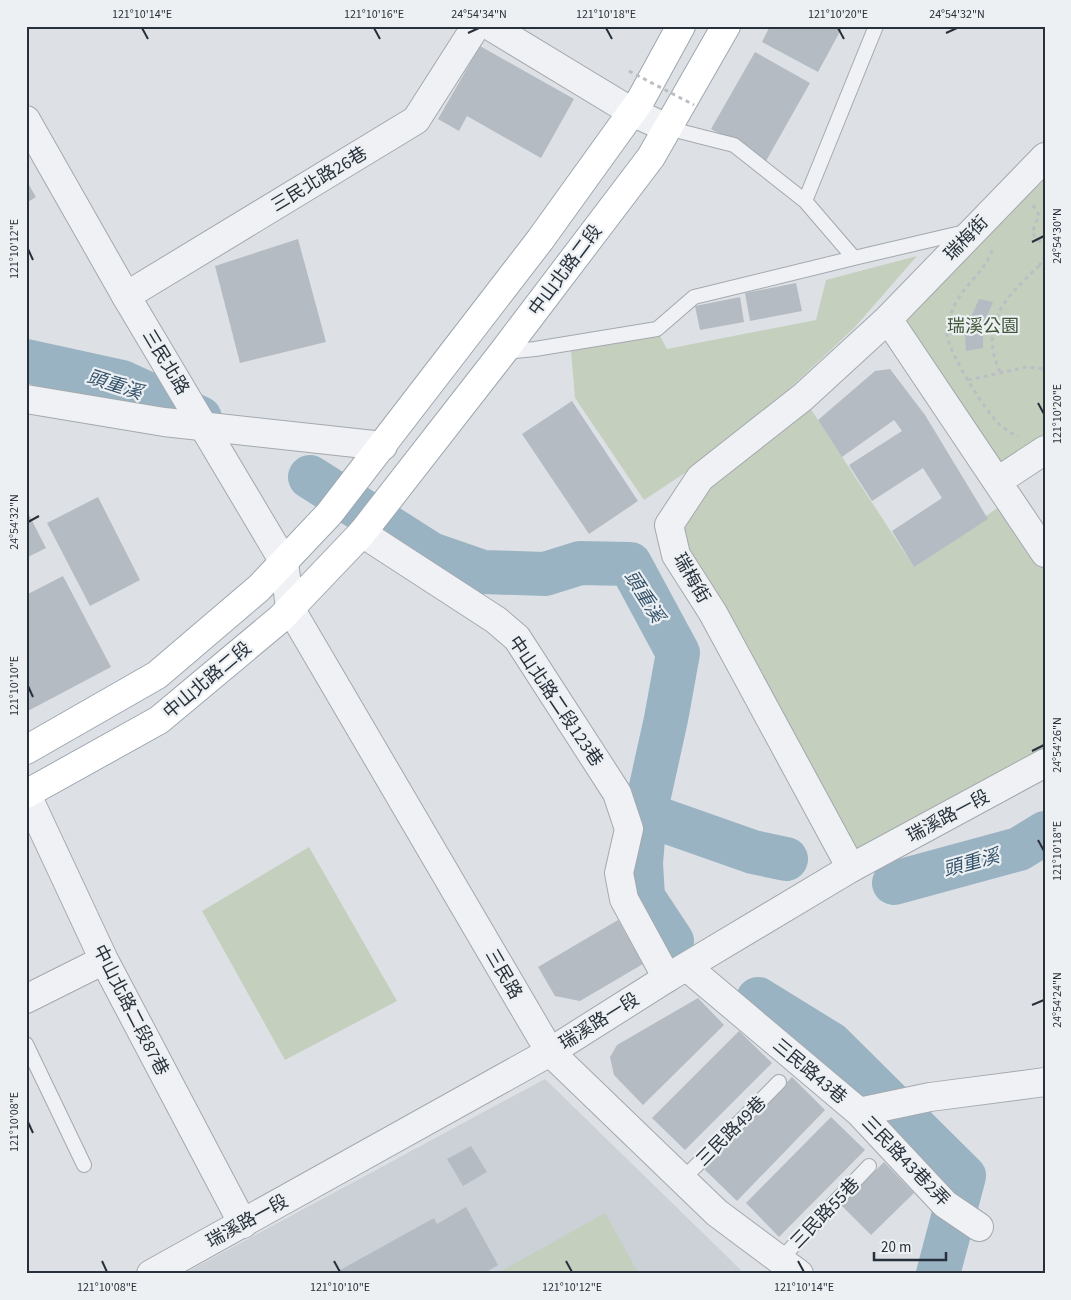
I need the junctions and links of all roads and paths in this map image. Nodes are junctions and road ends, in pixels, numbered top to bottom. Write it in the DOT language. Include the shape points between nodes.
graph roads {
  1 [pos="476,26"];
  2 [pos="490,26"];
  3 [pos="681,26"];
  4 [pos="726,26"];
  5 [pos="876,26"];
  6 [pos="629,70"];
  7 [pos="694,105"];
  8 [pos="632,112"];
  9 [pos="26,120"];
  10 [pos="667,128"];
  11 [pos="1045,157"];
  12 [pos="1035,198"];
  13 [pos="805,201"];
  14 [pos="984,236"];
  15 [pos="1045,247"];
  16 [pos="1045,256"];
  17 [pos="854,258"];
  18 [pos="1039,266"];
  19 [pos="1045,270"];
  20 [pos="126,296"];
  21 [pos="888,318"];
  22 [pos="503,352"];
  23 [pos="1045,369"];
  24 [pos="1000,372"];
  25 [pos="968,380"];
  26 [pos="26,399"];
  27 [pos="204,427"];
  28 [pos="1035,444"];
  29 [pos="382,446"];
  30 [pos="998,481"];
  31 [pos="362,533"];
  32 [pos="1045,553"];
  33 [pos="284,562"];
  34 [pos="290,608"];
  35 [pos="26,750"];
  36 [pos="1045,763"];
  37 [pos="26,793"];
  38 [pos="851,868"];
  39 [pos="104,960"];
  40 [pos="677,973"];
  41 [pos="26,999"];
  42 [pos="26,1044"];
  43 [pos="550,1052"];
  44 [pos="779,1082"];
  45 [pos="1045,1082"];
  46 [pos="859,1112"];
  47 [pos="84,1164"];
  48 [pos="869,1166"];
  49 [pos="682,1180"];
  50 [pos="243,1224"];
  51 [pos="979,1227"];
  52 [pos="789,1267"];
  53 [pos="151,1274"];
  1 -- 20 [label="street, 三民北路26巷" via="416,120"];
  2 -- 8 [label="street"];
  3 -- 8 [label="main road"];
  4 -- 10 [label="main road, 中山北路二段"];
  5 -- 13 [label="lane"];
  6 -- 7 [label="path, bridge"];
  8 -- 10 [label="street"];
  8 -- 29 [label="main road" via="540,240"];
  9 -- 20 [label="street, 三民北路"];
  10 -- 13 [label="lane" via="734,145"];
  10 -- 22 [label="main road, 中山北路二段" via="651,157"];
  11 -- 14 [label="street, 瑞梅街"];
  12 -- 15 [label="path" via="1030,203 1039,215 1032,234"];
  13 -- 17 [label="lane"];
  14 -- 17 [label="lane" via="936,241"];
  14 -- 21 [label="street, 瑞梅街"];
  14 -- 25 [label="path" via="990,258 967,285 953,309 946,333 950,348"];
  16 -- 18 [label="path"];
  17 -- 22 [label="lane" via="694,297 657,329 535,350"];
  18 -- 19 [label="path"];
  18 -- 24 [label="path" via="1012,290 993,327 992,347"];
  20 -- 27 [label="street, 三民北路"];
  21 -- 30 [label="street"];
  21 -- 38 [label="street, 瑞梅街" via="803,396 700,478 669,525 676,555 713,614"];
  22 -- 31 [label="main road, 中山北路二段"];
  23 -- 24 [label="path"];
  24 -- 25 [label="path"];
  25 -- 28 [label="path" via="998,424"];
  26 -- 27 [label="street"];
  27 -- 29 [label="street"];
  27 -- 33 [label="street, 三民北路"];
  28 -- 30 [label="street"];
  29 -- 33 [label="main road, 中山北路二段" via="330,514"];
  30 -- 32 [label="street"];
  31 -- 34 [label="main road, 中山北路二段"];
  31 -- 40 [label="street, 中山北路二段123巷" via="496,620 517,638 617,793 629,829 619,873 624,898"];
  33 -- 34 [label="street, 三民北路"];
  33 -- 35 [label="main road, 中山北路二段" via="259,588 157,675"];
  34 -- 37 [label="main road, 中山北路二段" via="159,720"];
  34 -- 43 [label="street, 三民路"];
  36 -- 38 [label="street, 瑞溪路一段"];
  37 -- 39 [label="street, 中山北路二段87巷"];
  38 -- 40 [label="street, 瑞溪路一段"];
  39 -- 41 [label="street"];
  39 -- 50 [label="street, 中山北路二段87巷"];
  40 -- 43 [label="street, 瑞溪路一段"];
  40 -- 46 [label="street, 三民路43巷"];
  42 -- 47 [label="lane"];
  43 -- 49 [label="street, 三民路"];
  43 -- 50 [label="street, 瑞溪路一段"];
  44 -- 49 [label="lane, 三民路49巷"];
  45 -- 46 [label="street, 三民路43巷" via="930,1097"];
  46 -- 51 [label="street, 三民路43巷2弄" via="945,1204"];
  48 -- 52 [label="lane, 三民路55巷"];
  49 -- 52 [label="street, 三民路" via="717,1213"];
  50 -- 53 [label="street, 瑞溪路一段"];
}
